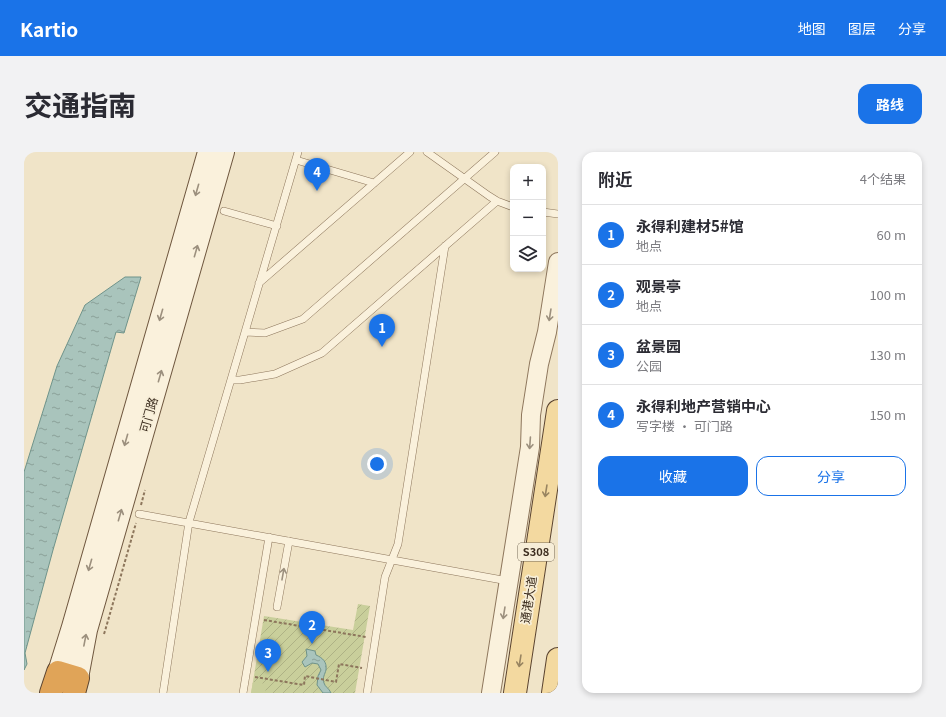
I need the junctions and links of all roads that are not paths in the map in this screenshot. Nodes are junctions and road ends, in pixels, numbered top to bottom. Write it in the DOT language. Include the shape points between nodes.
graph roads {
  1 [pos="208,152"];
  2 [pos="224,152"];
  3 [pos="298,152"];
  4 [pos="410,152"];
  5 [pos="427,152"];
  6 [pos="495,152"];
  7 [pos="296,160"];
  8 [pos="464,179"];
  9 [pos="374,183"];
  10 [pos="498,201"];
  11 [pos="510,206"];
  12 [pos="224,211"];
  13 [pos="546,212"];
  14 [pos="558,214"];
  15 [pos="276,226"];
  16 [pos="445,246"];
  17 [pos="558,262"];
  18 [pos="259,283"];
  19 [pos="245,332"];
  20 [pos="231,380"];
  21 [pos="558,411"];
  22 [pos="139,514"];
  23 [pos="189,522"];
  24 [pos="269,537"];
  25 [pos="289,541"];
  26 [pos="392,560"];
  27 [pos="509,581"];
  28 [pos="277,607"];
  29 [pos="558,658"];
  30 [pos="70,681"];
  31 [pos="51,693"];
  32 [pos="163,693"];
  33 [pos="243,693"];
  34 [pos="366,693"];
  35 [pos="492,693"];
  36 [pos="515,693"];
  37 [pos="553,693"];
  1 -- 30 [label="main road, 可门路, one-way" via="72,628"];
  30 -- 2 [label="main road, 可门路, one-way" via="87,630"];
  3 -- 7 [label="lane"];
  4 -- 9 [label="lane"];
  5 -- 8 [label="lane"];
  6 -- 8 [label="lane"];
  7 -- 9 [label="lane"];
  7 -- 15 [label="lane"];
  8 -- 10 [label="lane"];
  8 -- 19 [label="lane" via="303,319 265,333"];
  9 -- 18 [label="lane"];
  10 -- 11 [label="lane"];
  10 -- 16 [label="lane"];
  12 -- 15 [label="lane"];
  13 -- 14 [label="lane"];
  15 -- 18 [label="lane"];
  16 -- 20 [label="lane" via="322,353 275,374"];
  16 -- 26 [label="lane" via="398,544"];
  17 -- 27 [label="street, one-way" via="531,415 530,447"];
  18 -- 19 [label="lane"];
  19 -- 20 [label="lane"];
  20 -- 23 [label="lane"];
  21 -- 36 [label="main road, 通港大道 / S308, one-way"];
  22 -- 23 [label="lane"];
  23 -- 24 [label="lane"];
  23 -- 32 [label="lane"];
  24 -- 25 [label="lane"];
  24 -- 33 [label="lane"];
  25 -- 26 [label="lane"];
  28 -- 25 [label="lane, one-way"];
  26 -- 27 [label="lane"];
  26 -- 34 [label="lane" via="385,577"];
  27 -- 35 [label="street, one-way"];
  29 -- 37 [label="main road"];
  30 -- 31 [label="highway"];
}
